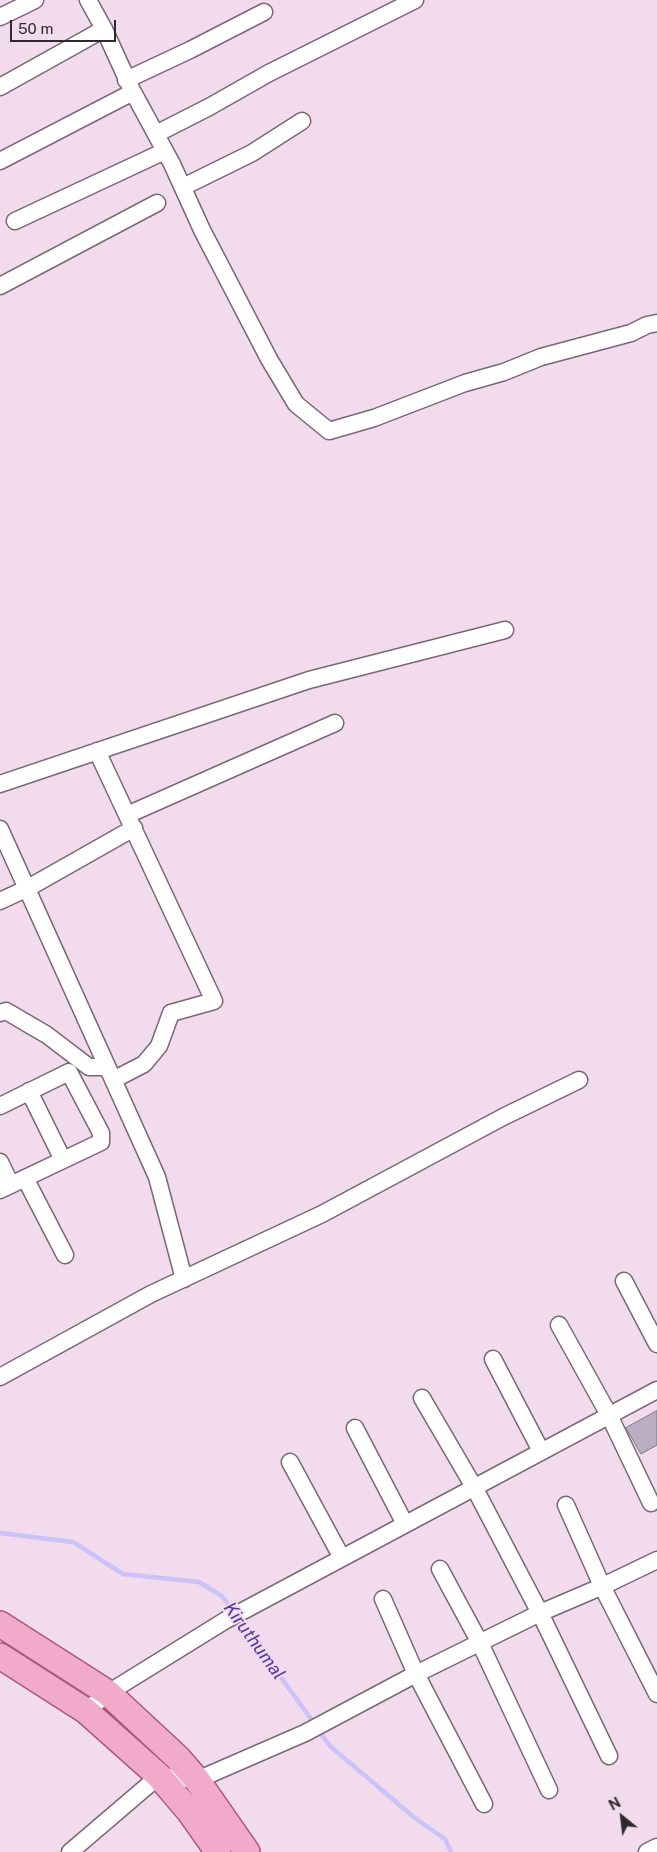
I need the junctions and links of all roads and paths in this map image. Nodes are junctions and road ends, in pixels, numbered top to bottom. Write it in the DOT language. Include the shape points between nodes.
graph roads {
  1 [pos="35,0"];
  2 [pos="88,0"];
  3 [pos="415,0"];
  4 [pos="264,12"];
  5 [pos="0,17"];
  6 [pos="104,29"];
  7 [pos="129,86"];
  8 [pos="0,87"];
  9 [pos="302,121"];
  10 [pos="156,134"];
  11 [pos="165,151"];
  12 [pos="0,162"];
  13 [pos="183,187"];
  14 [pos="157,203"];
  15 [pos="15,221"];
  16 [pos="0,286"];
  17 [pos="657,323"];
  18 [pos="505,630"];
  19 [pos="335,722"];
  20 [pos="97,751"];
  21 [pos="0,784"];
  22 [pos="130,822"];
  23 [pos="0,829"];
  24 [pos="28,888"];
  25 [pos="0,901"];
  26 [pos="0,1012"];
  27 [pos="110,1074"];
  28 [pos="579,1080"];
  29 [pos="29,1091"];
  30 [pos="0,1106"];
  31 [pos="63,1160"];
  32 [pos="0,1162"];
  33 [pos="12,1184"];
  34 [pos="65,1255"];
  35 [pos="184,1279"];
  36 [pos="624,1281"];
  37 [pos="559,1325"];
  38 [pos="657,1344"];
  39 [pos="493,1359"];
  40 [pos="0,1377"];
  41 [pos="657,1390"];
  42 [pos="422,1398"];
  43 [pos="608,1416"];
  44 [pos="355,1428"];
  45 [pos="541,1451"];
  46 [pos="290,1462"];
  47 [pos="474,1487"];
  48 [pos="650,1503"];
  49 [pos="566,1505"];
  50 [pos="405,1524"];
  51 [pos="342,1558"];
  52 [pos="657,1560"];
  53 [pos="440,1568"];
  54 [pos="604,1586"];
  55 [pos="383,1599"];
  56 [pos="540,1613"];
  57 [pos="0,1624"];
  58 [pos="480,1643"];
  59 [pos="0,1656"];
  60 [pos="416,1674"];
  61 [pos="108,1693"];
  62 [pos="657,1694"];
  63 [pos="86,1711"];
  64 [pos="609,1756"];
  65 [pos="159,1776"];
  66 [pos="197,1780"];
  67 [pos="548,1790"];
  68 [pos="484,1804"];
  69 [pos="657,1847"];
  70 [pos="70,1852"];
  71 [pos="218,1852"];
  72 [pos="247,1852"];
  73 [pos="647,1852"];
  1 -- 5 [label="street"];
  2 -- 6 [label="street"];
  3 -- 10 [label="street" via="269,72"];
  4 -- 7 [label="street"];
  6 -- 7 [label="street"];
  6 -- 8 [label="street"];
  7 -- 10 [label="street"];
  7 -- 12 [label="street"];
  9 -- 13 [label="street" via="252,153"];
  10 -- 11 [label="street"];
  11 -- 13 [label="street"];
  11 -- 15 [label="street"];
  13 -- 17 [label="street" via="202,230 296,404 329,431 374,418 465,383"];
  14 -- 16 [label="street"];
  18 -- 20 [label="street" via="309,680"];
  19 -- 22 [label="street"];
  20 -- 21 [label="street"];
  20 -- 22 [label="street"];
  22 -- 24 [label="street"];
  22 -- 27 [label="street" via="214,1000 171,1013 159,1046 144,1064"];
  23 -- 24 [label="street"];
  24 -- 25 [label="street"];
  24 -- 27 [label="street"];
  26 -- 27 [label="street" via="6,1011 47,1035 89,1067"];
  27 -- 35 [label="street" via="157,1177"];
  28 -- 35 [label="street" via="322,1214"];
  29 -- 30 [label="street"];
  29 -- 31 [label="street"];
  29 -- 31 [label="street" via="69,1072 101,1133 100,1142"];
  31 -- 33 [label="street"];
  32 -- 33 [label="street"];
  33 -- 34 [label="street"];
  35 -- 40 [label="street"];
  36 -- 38 [label="street"];
  37 -- 43 [label="street"];
  39 -- 45 [label="street"];
  41 -- 43 [label="street"];
  42 -- 47 [label="street"];
  43 -- 45 [label="street"];
  43 -- 48 [label="street"];
  44 -- 50 [label="street"];
  45 -- 47 [label="street"];
  46 -- 51 [label="street"];
  47 -- 50 [label="street"];
  47 -- 56 [label="street"];
  49 -- 54 [label="street"];
  50 -- 51 [label="street"];
  51 -- 61 [label="street" via="226,1620"];
  52 -- 54 [label="street"];
  53 -- 58 [label="street"];
  54 -- 56 [label="street"];
  54 -- 62 [label="street"];
  55 -- 60 [label="street"];
  56 -- 58 [label="street"];
  56 -- 64 [label="street"];
  57 -- 61 [label="main road"];
  58 -- 60 [label="street"];
  58 -- 67 [label="street"];
  59 -- 63 [label="main road"];
  60 -- 66 [label="street" via="304,1733"];
  60 -- 68 [label="street"];
  61 -- 63 [label="street"];
  61 -- 66 [label="main road"];
  63 -- 65 [label="main road"];
  65 -- 66 [label="street"];
  65 -- 70 [label="street"];
  65 -- 71 [label="main road"];
  66 -- 72 [label="main road"];
  69 -- 73 [label="street"];
}
